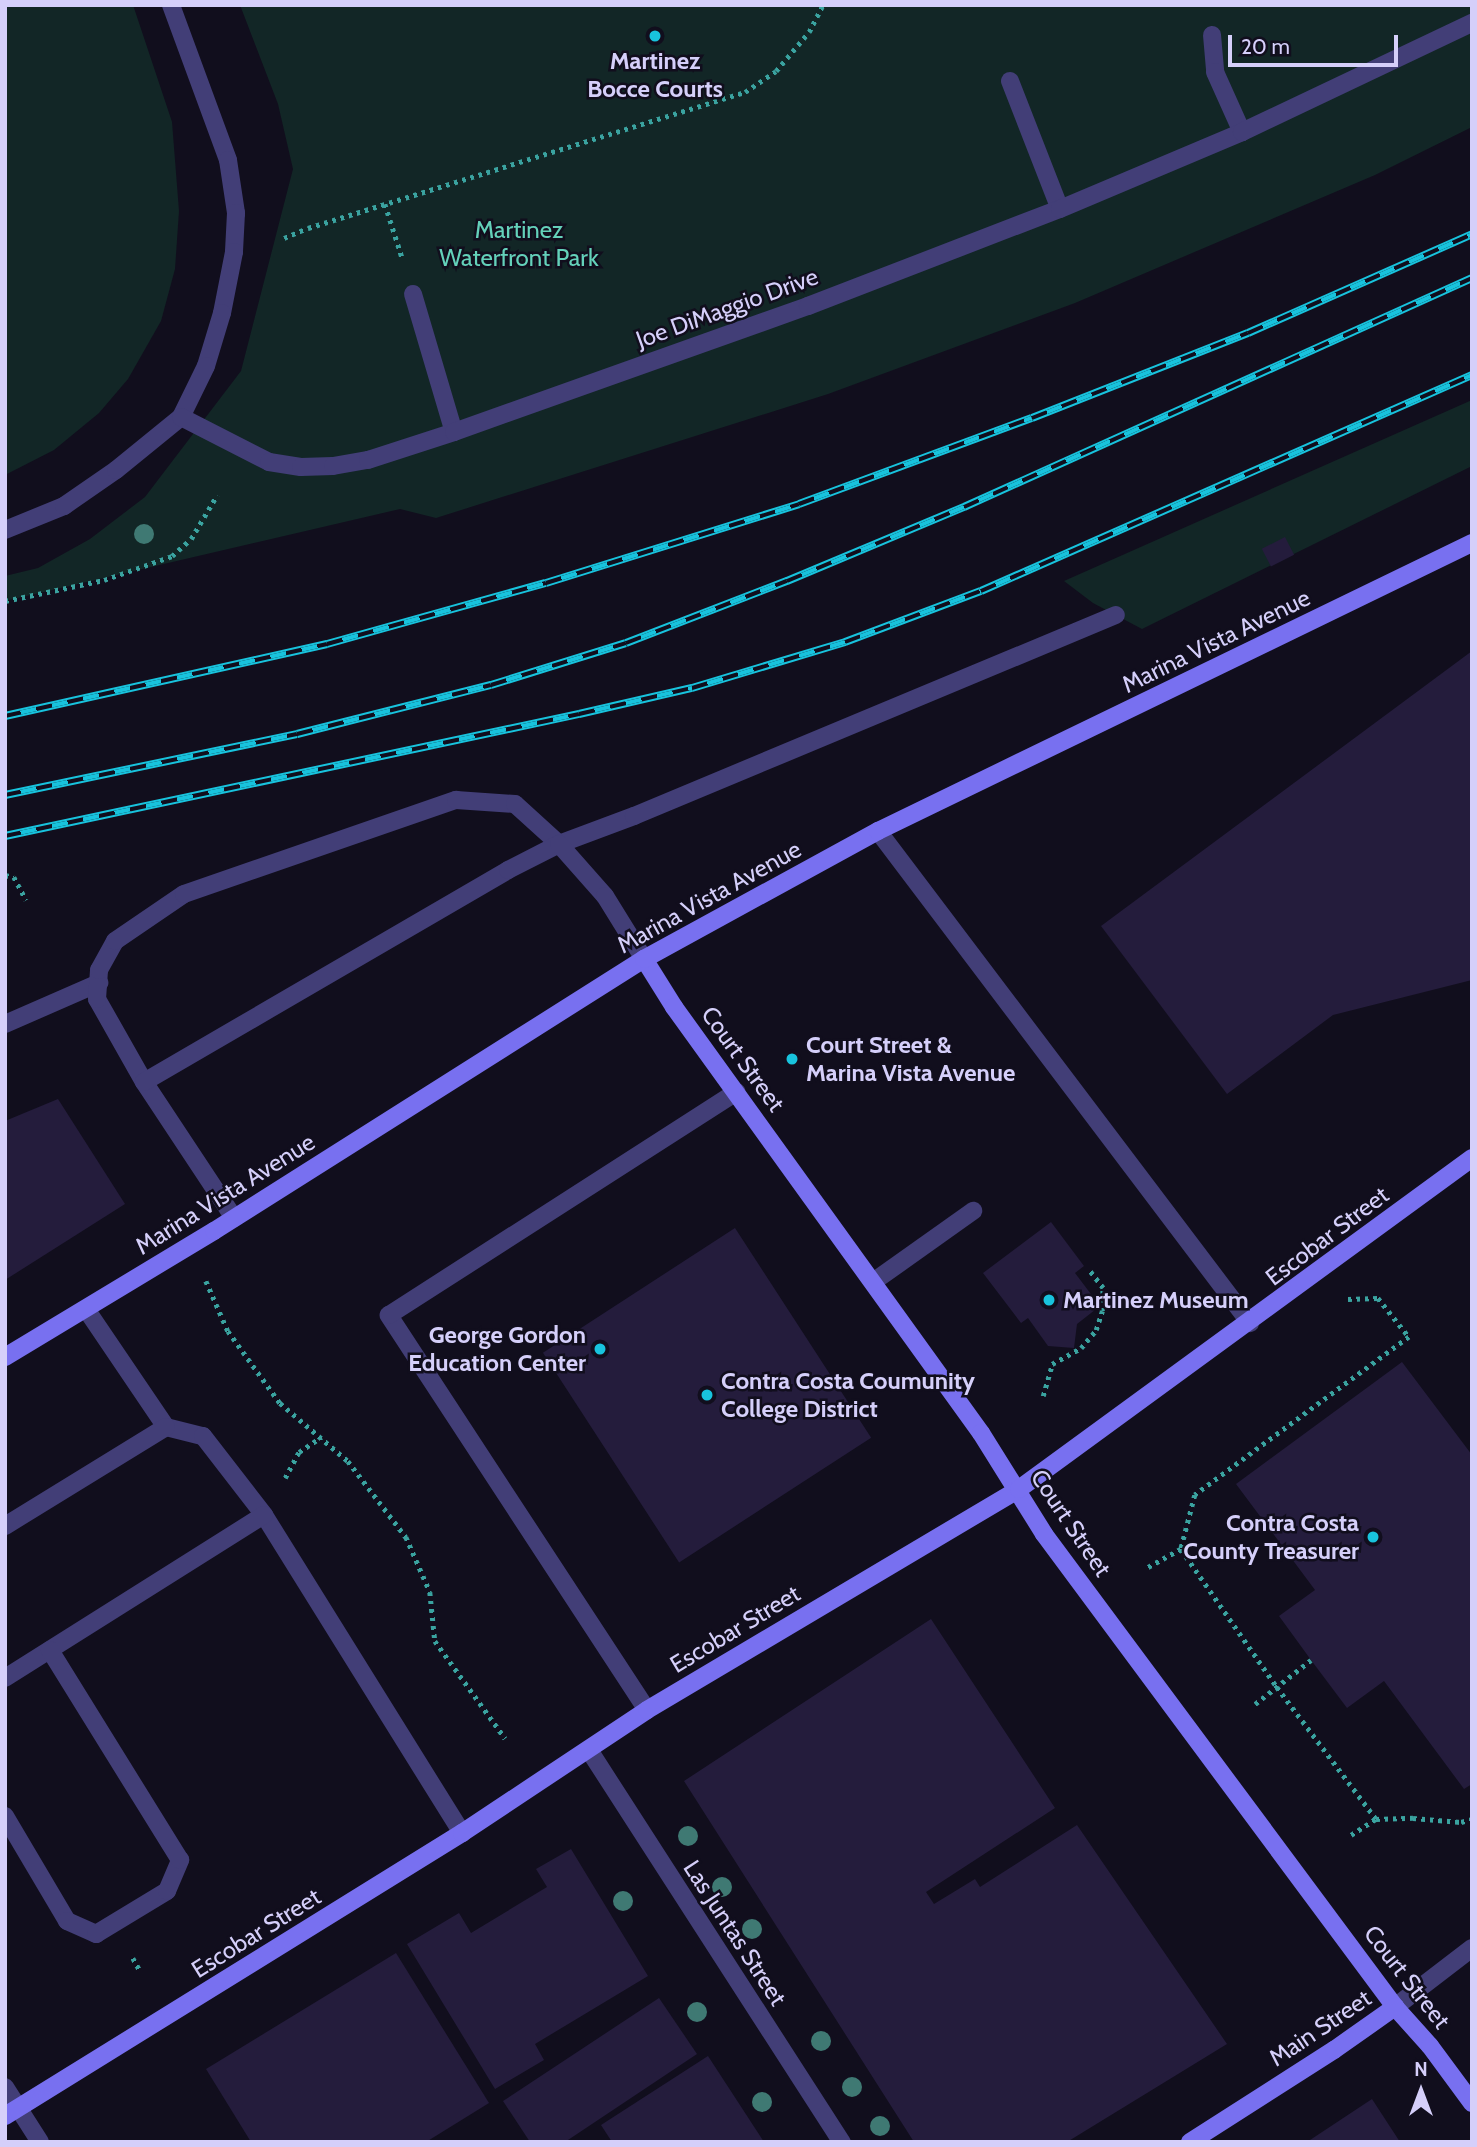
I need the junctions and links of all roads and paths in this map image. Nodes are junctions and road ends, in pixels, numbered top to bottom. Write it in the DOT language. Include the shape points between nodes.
graph roads {
  1 [pos="171,5"];
  2 [pos="824,5"];
  3 [pos="1472,23"];
  4 [pos="1212,35"];
  5 [pos="1010,81"];
  6 [pos="1242,132"];
  7 [pos="385,204"];
  8 [pos="1060,209"];
  9 [pos="284,238"];
  10 [pos="413,294"];
  11 [pos="181,417"];
  12 [pos="453,432"];
  13 [pos="217,495"];
  14 [pos="5,530"];
  15 [pos="1472,542"];
  16 [pos="5,601"];
  17 [pos="1116,615"];
  18 [pos="878,831"];
  19 [pos="559,844"];
  20 [pos="5,875"];
  21 [pos="26,900"];
  22 [pos="644,959"];
  23 [pos="99,983"];
  24 [pos="5,1024"];
  25 [pos="144,1082"];
  26 [pos="737,1092"];
  27 [pos="1472,1158"];
  28 [pos="973,1211"];
  29 [pos="234,1218"];
  30 [pos="1089,1270"];
  31 [pos="205,1281"];
  32 [pos="873,1282"];
  33 [pos="1348,1299"];
  34 [pos="86,1309"];
  35 [pos="1250,1323"];
  36 [pos="5,1357"];
  37 [pos="1043,1396"];
  38 [pos="166,1427"];
  39 [pos="321,1437"];
  40 [pos="299,1452"];
  41 [pos="1018,1489"];
  42 [pos="264,1515"];
  43 [pos="5,1526"];
  44 [pos="1181,1549"];
  45 [pos="1148,1567"];
  46 [pos="50,1650"];
  47 [pos="1311,1660"];
  48 [pos="5,1678"];
  49 [pos="1276,1687"];
  50 [pos="1255,1704"];
  51 [pos="647,1710"];
  52 [pos="505,1738"];
  53 [pos="589,1750"];
  54 [pos="5,1816"];
  55 [pos="1376,1819"];
  56 [pos="1472,1819"];
  57 [pos="463,1833"];
  58 [pos="1351,1835"];
  59 [pos="1472,1948"];
  60 [pos="1395,2007"];
  61 [pos="5,2087"];
  62 [pos="1472,2103"];
  63 [pos="12,2112"];
  64 [pos="40,2142"];
  65 [pos="842,2142"];
  66 [pos="1190,2142"];
  1 -- 11 [label="street" via="228,160 236,213 222,313 206,366"];
  2 -- 7 [label="path" via="809,32 776,71 745,92"];
  3 -- 6 [label="street, Joe DiMaggio Drive"];
  4 -- 6 [label="street" via="1215,72"];
  5 -- 8 [label="street"];
  6 -- 8 [label="street, Joe DiMaggio Drive"];
  7 -- 9 [label="path"];
  7 -- 10 [label="path"];
  8 -- 12 [label="street, Joe DiMaggio Drive" via="808,306"];
  10 -- 12 [label="street"];
  11 -- 12 [label="street, Joe DiMaggio Drive" via="269,462 301,467 368,460"];
  11 -- 14 [label="street" via="64,506"];
  13 -- 16 [label="path" via="191,539 172,556 104,580"];
  15 -- 18 [label="main road, Marina Vista Avenue"];
  17 -- 19 [label="street"];
  18 -- 22 [label="main road, Marina Vista Avenue"];
  18 -- 35 [label="street"];
  19 -- 22 [label="street" via="605,896"];
  19 -- 23 [label="street" via="515,804 456,800 184,894 115,941 99,970"];
  19 -- 25 [label="street"];
  20 -- 21 [label="path" via="14,877"];
  22 -- 26 [label="main road, Court Street"];
  22 -- 29 [label="main road, Marina Vista Avenue"];
  23 -- 24 [label="street"];
  23 -- 25 [label="street" via="97,999"];
  25 -- 29 [label="street"];
  26 -- 32 [label="main road, Court Street"];
  26 -- 51 [label="street" via="389,1315"];
  27 -- 35 [label="main road, Escobar Street"];
  28 -- 32 [label="street"];
  29 -- 34 [label="main road, Marina Vista Avenue"];
  30 -- 37 [label="path" via="1103,1288 1096,1330 1081,1348 1052,1364"];
  31 -- 39 [label="path" via="228,1331 280,1403"];
  32 -- 41 [label="main road, Court Street"];
  33 -- 44 [label="path" via="1378,1298 1409,1337 1195,1495"];
  34 -- 36 [label="main road, Marina Vista Avenue"];
  34 -- 38 [label="street"];
  35 -- 41 [label="main road, Escobar Street"];
  38 -- 42 [label="street" via="203,1436"];
  38 -- 43 [label="street"];
  39 -- 40 [label="path"];
  39 -- 52 [label="path" via="348,1461 406,1537 430,1592 435,1641"];
  41 -- 51 [label="main road, Escobar Street"];
  41 -- 60 [label="main road, Court Street" via="1044,1534"];
  42 -- 46 [label="street"];
  42 -- 57 [label="street"];
  44 -- 45 [label="path"];
  44 -- 49 [label="path"];
  46 -- 48 [label="street"];
  46 -- 54 [label="street" via="180,1860 167,1891 96,1934 67,1921"];
  47 -- 49 [label="path"];
  49 -- 50 [label="path"];
  49 -- 55 [label="path"];
  51 -- 53 [label="main road, Escobar Street"];
  53 -- 57 [label="main road, Escobar Street"];
  53 -- 65 [label="street, Las Juntas Street"];
  55 -- 56 [label="path"];
  55 -- 58 [label="path"];
  57 -- 63 [label="main road, Escobar Street"];
  59 -- 60 [label="street, Main Street"];
  60 -- 62 [label="main road, Court Street"];
  60 -- 66 [label="main road, Main Street"];
  61 -- 63 [label="street"];
  63 -- 64 [label="street"];
}
